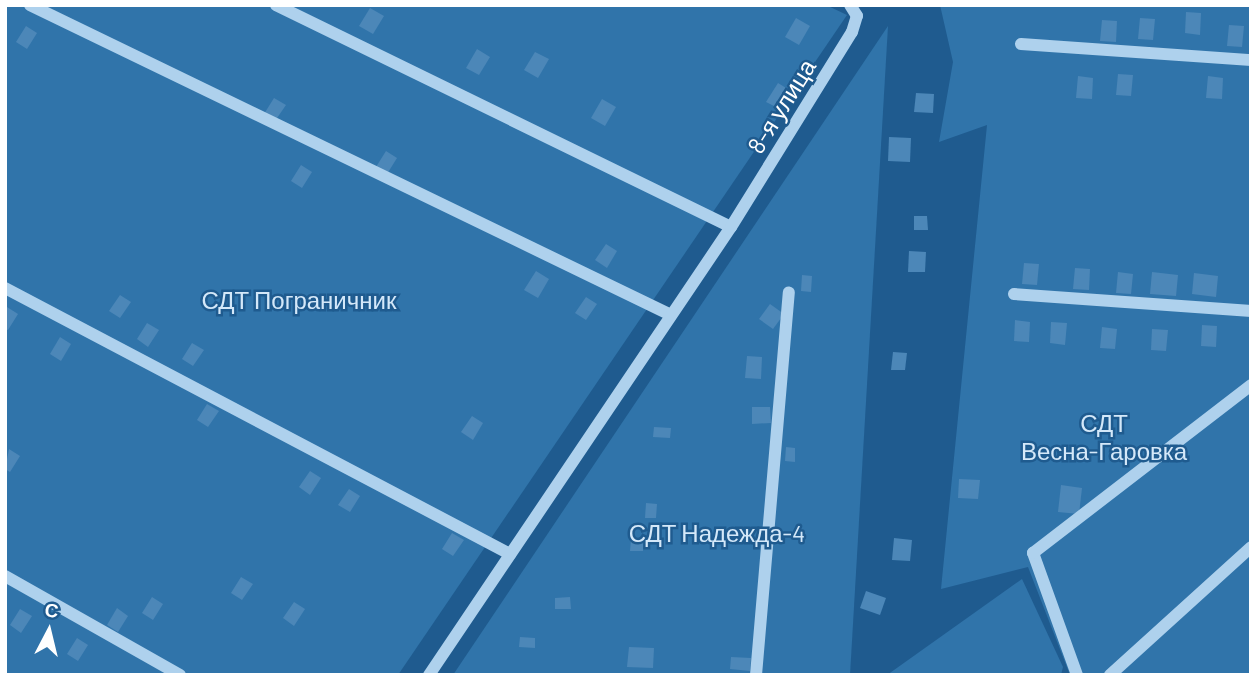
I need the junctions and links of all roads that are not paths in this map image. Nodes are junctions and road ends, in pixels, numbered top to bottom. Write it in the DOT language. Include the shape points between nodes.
graph roads {
  1 [pos="30,5"];
  2 [pos="276,5"];
  3 [pos="850,5"];
  4 [pos="1021,44"];
  5 [pos="1251,60"];
  6 [pos="731,227"];
  7 [pos="5,288"];
  8 [pos="789,292"];
  9 [pos="1014,294"];
  10 [pos="1251,310"];
  11 [pos="671,315"];
  12 [pos="1251,385"];
  13 [pos="1251,547"];
  14 [pos="510,554"];
  15 [pos="5,576"];
  16 [pos="180,675"];
  17 [pos="429,675"];
  18 [pos="756,675"];
  19 [pos="1077,675"];
  20 [pos="1110,675"];
  1 -- 11 [label="street"];
  2 -- 6 [label="street"];
  3 -- 6 [label="street, 8-я улица" via="856,16 852,33"];
  4 -- 5 [label="street"];
  6 -- 11 [label="street, 8-я улица"];
  7 -- 14 [label="street"];
  8 -- 18 [label="street"];
  9 -- 10 [label="street"];
  11 -- 14 [label="street, 8-я улица"];
  12 -- 19 [label="street" via="1033,553"];
  13 -- 20 [label="street"];
  14 -- 17 [label="street, 8-я улица"];
  15 -- 16 [label="street"];
}
